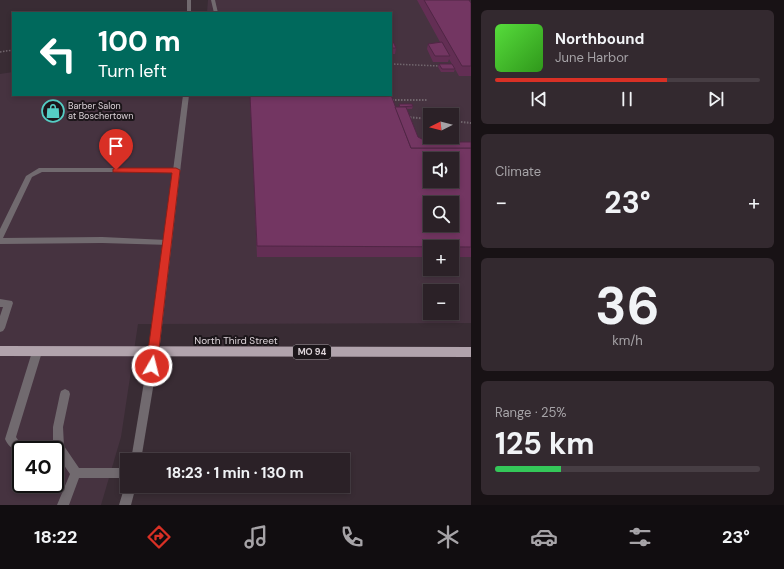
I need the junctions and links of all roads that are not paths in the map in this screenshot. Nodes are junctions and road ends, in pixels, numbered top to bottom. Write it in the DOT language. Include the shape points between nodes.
graph roads {
  1 [pos="189,0"];
  2 [pos="213,0"];
  3 [pos="189,12"];
  4 [pos="216,12"];
  5 [pos="186,96"];
  6 [pos="176,170"];
  7 [pos="0,237"];
  8 [pos="0,241"];
  9 [pos="167,243"];
  10 [pos="0,303"];
  11 [pos="0,328"];
  12 [pos="0,351"];
  13 [pos="37,352"];
  14 [pos="154,352"];
  15 [pos="471,352"];
  16 [pos="65,394"];
  17 [pos="12,441"];
  18 [pos="59,441"];
  19 [pos="137,453"];
  20 [pos="64,455"];
  21 [pos="120,472"];
  22 [pos="76,473"];
  23 [pos="128,493"];
  24 [pos="65,500"];
  25 [pos="125,505"];
  1 -- 3 [label="street"];
  2 -- 4 [label="street"];
  5 -- 6 [label="street"];
  6 -- 7 [label="street" via="41,170 28,176"];
  6 -- 9 [label="street"];
  8 -- 9 [label="street" via="102,240"];
  9 -- 14 [label="street"];
  10 -- 11 [label="street" via="9,303"];
  12 -- 13 [label="main road, North Third Street / MO 94"];
  13 -- 14 [label="main road, North Third Street / MO 94"];
  13 -- 17 [label="street" via="10,439"];
  14 -- 15 [label="main road, North Third Street / MO 94"];
  14 -- 19 [label="street"];
  16 -- 18 [label="street" via="58,426"];
  20 -- 22 [label="street"];
  21 -- 22 [label="street"];
  22 -- 24 [label="street"];
  23 -- 25 [label="street"];
}
